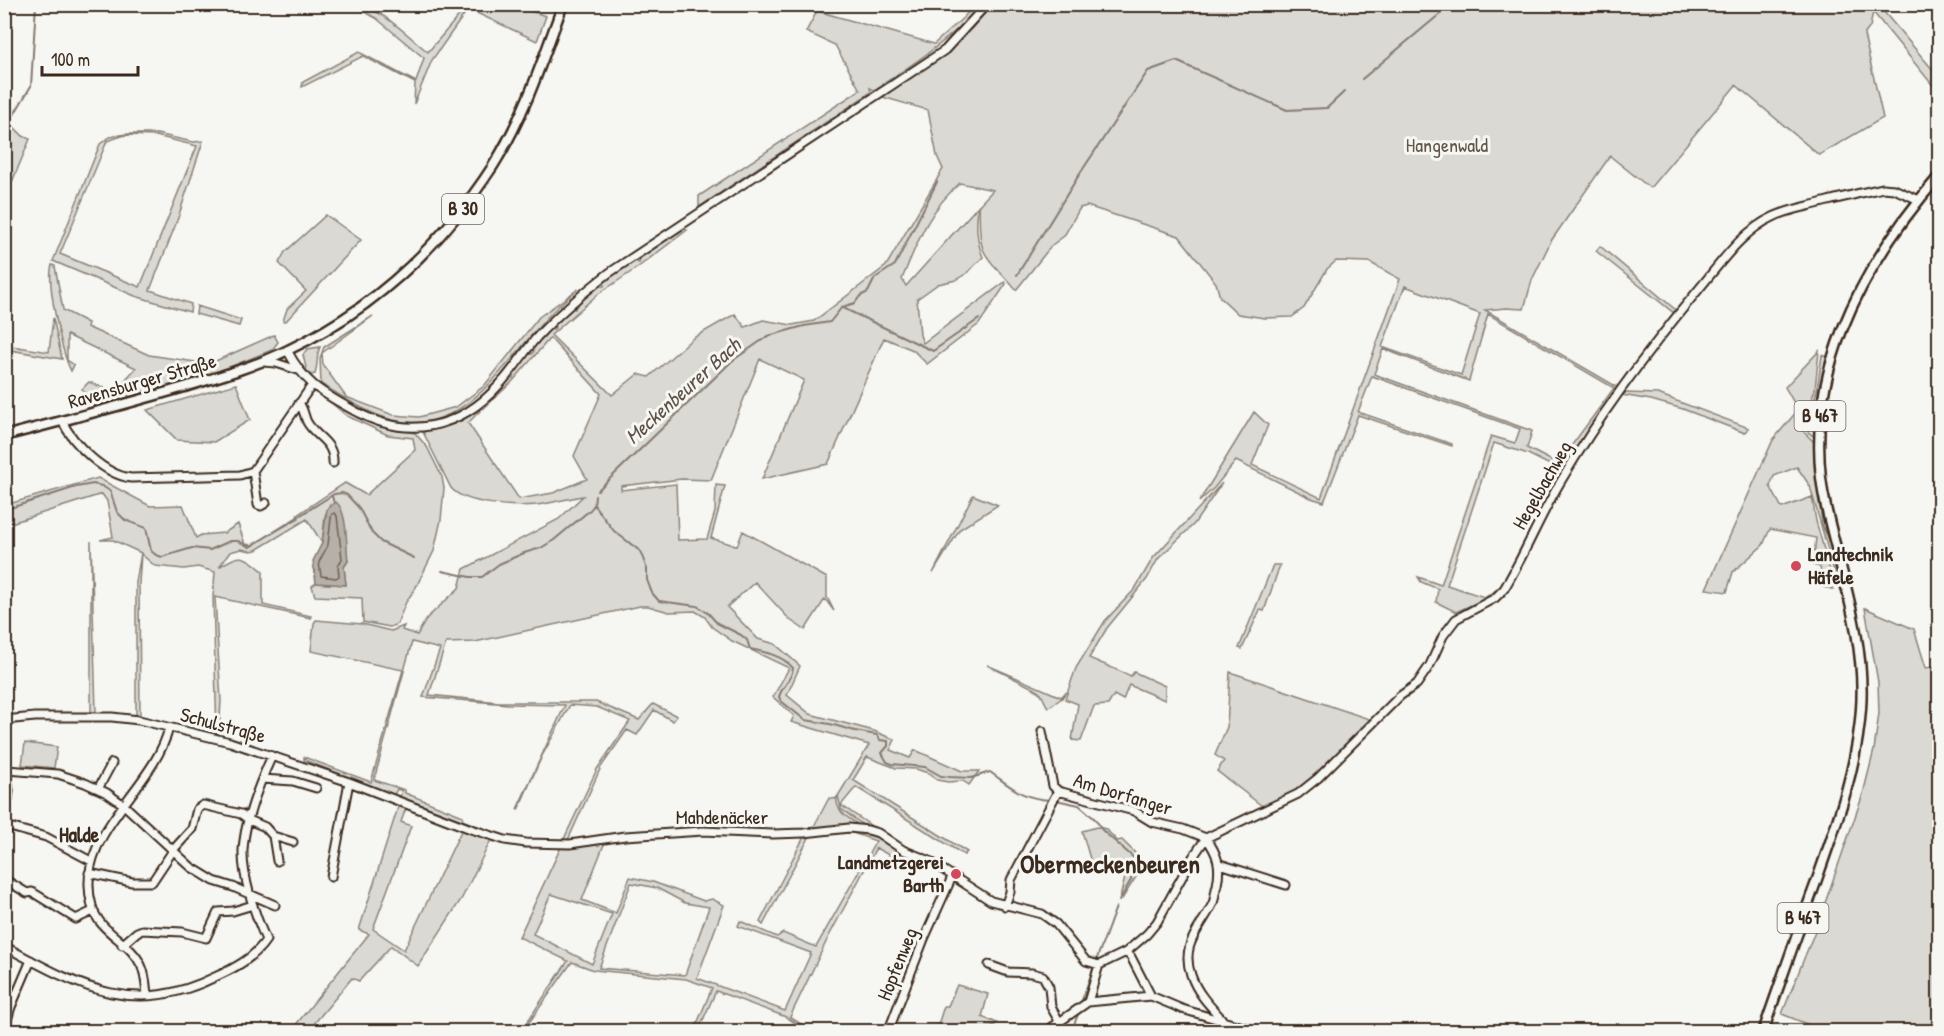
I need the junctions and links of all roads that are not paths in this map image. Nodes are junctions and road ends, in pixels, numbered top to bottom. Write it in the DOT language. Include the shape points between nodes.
graph roads {
  1 [pos="563,4"];
  2 [pos="987,4"];
  3 [pos="1940,175"];
  4 [pos="1919,200"];
  5 [pos="287,350"];
  6 [pos="261,362"];
  7 [pos="298,370"];
  8 [pos="312,385"];
  9 [pos="299,403"];
  10 [pos="63,421"];
  11 [pos="4,436"];
  12 [pos="333,463"];
  13 [pos="253,471"];
  14 [pos="266,503"];
  15 [pos="4,720"];
  16 [pos="169,728"];
  17 [pos="1042,731"];
  18 [pos="272,756"];
  19 [pos="4,758"];
  20 [pos="112,763"];
  21 [pos="7,770"];
  22 [pos="262,778"];
  23 [pos="349,782"];
  24 [pos="316,788"];
  25 [pos="98,789"];
  26 [pos="1055,797"];
  27 [pos="124,805"];
  28 [pos="6,811"];
  29 [pos="424,811"];
  30 [pos="249,820"];
  31 [pos="5,829"];
  32 [pos="273,837"];
  33 [pos="1206,838"];
  34 [pos="293,842"];
  35 [pos="174,849"];
  36 [pos="91,861"];
  37 [pos="277,861"];
  38 [pos="1220,864"];
  39 [pos="89,873"];
  40 [pos="331,877"];
  41 [pos="952,877"];
  42 [pos="4,879"];
  43 [pos="1286,885"];
  44 [pos="250,896"];
  45 [pos="253,905"];
  46 [pos="275,905"];
  47 [pos="1005,906"];
  48 [pos="93,911"];
  49 [pos="122,945"];
  50 [pos="4,946"];
  51 [pos="1125,952"];
  52 [pos="31,960"];
  53 [pos="1096,964"];
  54 [pos="989,965"];
  55 [pos="147,996"];
  56 [pos="1151,996"];
  57 [pos="1084,1005"];
  58 [pos="8,1006"];
  59 [pos="1222,1019"];
  60 [pos="1059,1021"];
  61 [pos="4,1030"];
  62 [pos="888,1032"];
  63 [pos="1046,1032"];
  64 [pos="1260,1032"];
  65 [pos="1762,1032"];
  1 -- 5 [label="main road, B 30" via="524,108 494,165 459,215 409,269 354,312"];
  2 -- 8 [label="street" via="945,50 609,273 564,308 501,383 467,413 440,425 395,426 359,413"];
  3 -- 4 [label="main road, B 467"];
  4 -- 33 [label="street, Hegelbachweg" via="1883,188 1791,210 1756,227 1684,306 1619,393 1557,487 1504,589 1495,598 1456,618 1417,684 1400,696 1318,778 1298,794"];
  4 -- 65 [label="main road, B 467" via="1858,292 1835,347 1823,392 1820,473 1858,641 1860,723 1843,803"];
  5 -- 6 [label="main road, Ravensburger Straße / B 30"];
  5 -- 7 [label="street"];
  6 -- 7 [label="street"];
  6 -- 10 [label="main road, Ravensburger Straße / B 30"];
  7 -- 8 [label="street"];
  8 -- 9 [label="street"];
  9 -- 12 [label="street" via="308,423 328,444"];
  9 -- 13 [label="street"];
  10 -- 11 [label="main road, Ravensburger Straße / B 30"];
  10 -- 13 [label="street" via="88,455 116,476 216,476"];
  13 -- 14 [label="street" via="258,505"];
  15 -- 16 [label="street, Schulstraße" via="112,717"];
  16 -- 18 [label="street, Schulstraße"];
  16 -- 27 [label="street" via="155,763"];
  17 -- 26 [label="street"];
  18 -- 22 [label="street"];
  18 -- 23 [label="street, Schulstraße"];
  19 -- 21 [label="street"];
  20 -- 25 [label="street"];
  21 -- 25 [label="street" via="58,774"];
  21 -- 28 [label="street"];
  22 -- 24 [label="street"];
  22 -- 30 [label="street"];
  23 -- 29 [label="street, Schulstraße"];
  23 -- 40 [label="street"];
  25 -- 27 [label="street"];
  26 -- 33 [label="street, Am Dorfanger" via="1134,811 1152,822"];
  26 -- 47 [label="street, Am Dorfanger" via="1011,880"];
  27 -- 35 [label="street"];
  27 -- 36 [label="street" via="104,832"];
  28 -- 31 [label="street"];
  29 -- 41 [label="street, Mahdenäcker" via="504,840 551,844 703,831 794,834 860,829 878,833"];
  30 -- 32 [label="street" via="265,827"];
  30 -- 35 [label="street" via="241,814 203,805 197,809 192,829"];
  30 -- 44 [label="street" via="243,851"];
  31 -- 36 [label="street" via="46,837"];
  32 -- 34 [label="street"];
  32 -- 37 [label="street"];
  33 -- 38 [label="street"];
  33 -- 51 [label="street" via="1156,922"];
  35 -- 39 [label="street" via="152,882"];
  35 -- 44 [label="street" via="191,867"];
  36 -- 39 [label="street"];
  38 -- 43 [label="street"];
  38 -- 59 [label="street" via="1213,902 1195,931 1188,953 1194,983"];
  39 -- 48 [label="street"];
  41 -- 47 [label="street, Mahdenäcker"];
  41 -- 62 [label="street, Hopfenweg"];
  42 -- 48 [label="street" via="76,919"];
  44 -- 45 [label="street"];
  44 -- 46 [label="street"];
  45 -- 49 [label="street" via="218,912 206,938 142,930"];
  45 -- 55 [label="street" via="266,940 253,956 198,985 171,994"];
  47 -- 53 [label="street" via="1042,914 1056,924 1083,957"];
  48 -- 49 [label="street" via="105,930"];
  49 -- 55 [label="street" via="141,964"];
  50 -- 52 [label="street"];
  51 -- 53 [label="street"];
  51 -- 56 [label="street"];
  52 -- 55 [label="street" via="106,994"];
  52 -- 58 [label="street"];
  53 -- 57 [label="street"];
  54 -- 60 [label="street" via="1002,971 1043,976"];
  56 -- 57 [label="street"];
  56 -- 59 [label="street"];
  57 -- 60 [label="street"];
  58 -- 61 [label="street"];
  59 -- 64 [label="street"];
  60 -- 63 [label="street"];
}
